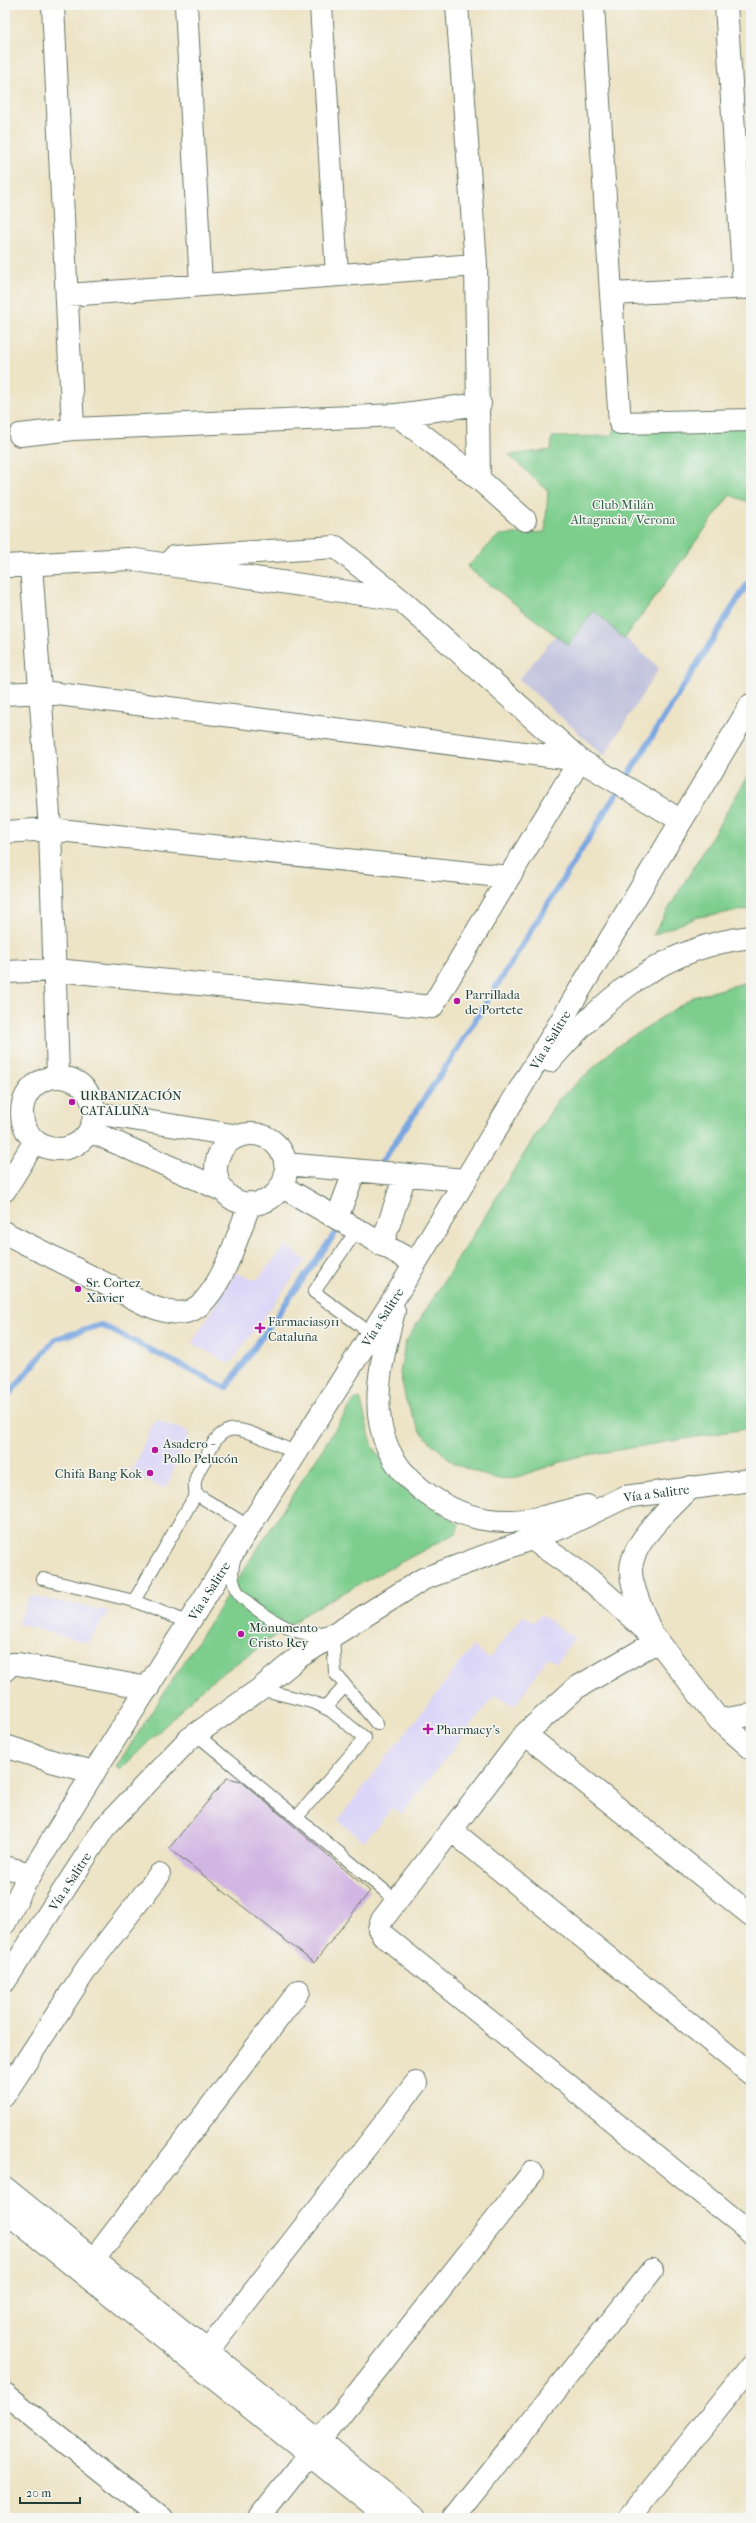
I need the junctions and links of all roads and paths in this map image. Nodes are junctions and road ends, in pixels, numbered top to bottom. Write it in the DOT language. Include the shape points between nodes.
graph roads {
  1 [pos="53,5"];
  2 [pos="186,5"];
  3 [pos="320,5"];
  4 [pos="457,5"];
  5 [pos="593,5"];
  6 [pos="726,5"];
  7 [pos="476,265"];
  8 [pos="337,275"];
  9 [pos="201,285"];
  10 [pos="747,287"];
  11 [pos="611,294"];
  12 [pos="68,296"];
  13 [pos="480,404"];
  14 [pos="398,415"];
  15 [pos="751,420"];
  16 [pos="74,429"];
  17 [pos="20,436"];
  18 [pos="479,479"];
  19 [pos="525,520"];
  20 [pos="129,560"];
  21 [pos="32,565"];
  22 [pos="5,566"];
  23 [pos="401,600"];
  24 [pos="42,692"];
  25 [pos="5,694"];
  26 [pos="751,705"];
  27 [pos="580,760"];
  28 [pos="680,820"];
  29 [pos="50,829"];
  30 [pos="5,832"];
  31 [pos="510,877"];
  32 [pos="751,937"];
  33 [pos="56,970"];
  34 [pos="5,972"];
  35 [pos="58,1076"];
  36 [pos="515,1101"];
  37 [pos="93,1122"];
  38 [pos="239,1136"];
  39 [pos="35,1141"];
  40 [pos="285,1164"];
  41 [pos="355,1170"];
  42 [pos="405,1175"];
  43 [pos="465,1180"];
  44 [pos="281,1186"];
  45 [pos="5,1190"];
  46 [pos="224,1191"];
  47 [pos="250,1204"];
  48 [pos="337,1218"];
  49 [pos="357,1230"];
  50 [pos="5,1233"];
  51 [pos="382,1245"];
  52 [pos="415,1263"];
  53 [pos="398,1292"];
  54 [pos="372,1334"];
  55 [pos="296,1453"];
  56 [pos="751,1480"];
  57 [pos="691,1487"];
  58 [pos="196,1494"];
  59 [pos="625,1497"];
  60 [pos="250,1527"];
  61 [pos="532,1540"];
  62 [pos="237,1547"];
  63 [pos="42,1580"];
  64 [pos="134,1601"];
  65 [pos="189,1623"];
  66 [pos="340,1630"];
  67 [pos="655,1638"];
  68 [pos="5,1670"];
  69 [pos="345,1686"];
  70 [pos="148,1688"];
  71 [pos="260,1689"];
  72 [pos="325,1708"];
  73 [pos="751,1715"];
  74 [pos="720,1720"];
  75 [pos="377,1724"];
  76 [pos="196,1734"];
  77 [pos="525,1734"];
  78 [pos="5,1746"];
  79 [pos="751,1748"];
  80 [pos="94,1772"];
  81 [pos="297,1817"];
  82 [pos="451,1830"];
  83 [pos="5,1867"];
  84 [pos="31,1874"];
  85 [pos="159,1875"];
  86 [pos="397,1901"];
  87 [pos="751,1914"];
  88 [pos="5,1923"];
  89 [pos="5,1981"];
  90 [pos="299,1991"];
  91 [pos="751,2074"];
  92 [pos="416,2083"];
  93 [pos="5,2094"];
  94 [pos="532,2173"];
  95 [pos="5,2188"];
  96 [pos="5,2210"];
  97 [pos="751,2233"];
  98 [pos="88,2267"];
  99 [pos="652,2270"];
  100 [pos="203,2358"];
  101 [pos="751,2366"];
  102 [pos="5,2394"];
  103 [pos="314,2447"];
  104 [pos="161,2518"];
  105 [pos="259,2518"];
  106 [pos="388,2518"];
  107 [pos="414,2518"];
  108 [pos="454,2518"];
  109 [pos="629,2518"];
  1 -- 12 [label="street"];
  2 -- 9 [label="street"];
  3 -- 8 [label="street"];
  4 -- 7 [label="street"];
  5 -- 11 [label="street"];
  6 -- 10 [label="street"];
  7 -- 8 [label="street"];
  7 -- 13 [label="street"];
  8 -- 9 [label="street"];
  9 -- 12 [label="street"];
  10 -- 11 [label="street"];
  11 -- 15 [label="street" via="620,423"];
  12 -- 16 [label="street"];
  13 -- 14 [label="street"];
  13 -- 18 [label="street"];
  14 -- 16 [label="street"];
  14 -- 18 [label="street"];
  16 -- 17 [label="street"];
  18 -- 19 [label="street"];
  20 -- 21 [label="street"];
  20 -- 23 [label="street"];
  20 -- 23 [label="street" via="336,547"];
  21 -- 22 [label="street"];
  21 -- 24 [label="street"];
  23 -- 27 [label="street"];
  24 -- 25 [label="street"];
  24 -- 27 [label="street"];
  24 -- 29 [label="street"];
  26 -- 28 [label="street, Vía a Salitre"];
  27 -- 28 [label="street"];
  27 -- 31 [label="street"];
  28 -- 36 [label="street, Vía a Salitre"];
  29 -- 30 [label="street"];
  29 -- 31 [label="street"];
  29 -- 33 [label="street"];
  31 -- 33 [label="street" via="432,1007"];
  32 -- 36 [label="street" via="693,949 641,976 586,1022"];
  33 -- 34 [label="street"];
  33 -- 35 [label="street"];
  35 -- 37 [label="street" via="70,1078 88,1092"];
  35 -- 39 [label="street" via="45,1078 34,1085 26,1095 22,1107 22,1120 26,1132"];
  36 -- 43 [label="street, Vía a Salitre"];
  37 -- 38 [label="street"];
  37 -- 39 [label="street" via="80,1143 65,1149 49,1149"];
  37 -- 46 [label="street"];
  38 -- 40 [label="street" via="254,1134 269,1139 280,1150"];
  38 -- 46 [label="street" via="225,1145 217,1159 217,1176"];
  39 -- 45 [label="street"];
  40 -- 41 [label="street"];
  40 -- 44 [label="street"];
  41 -- 42 [label="street"];
  41 -- 48 [label="street"];
  42 -- 43 [label="street"];
  42 -- 51 [label="street"];
  43 -- 52 [label="street, Vía a Salitre"];
  44 -- 47 [label="street" via="268,1199"];
  44 -- 48 [label="street"];
  46 -- 47 [label="street" via="236,1200"];
  47 -- 50 [label="street" via="217,1286 203,1302 188,1312 168,1312 145,1304"];
  48 -- 49 [label="street"];
  49 -- 51 [label="street"];
  49 -- 54 [label="lane" via="314,1292"];
  51 -- 52 [label="street"];
  52 -- 53 [label="street, Vía a Salitre"];
  53 -- 54 [label="street, Vía a Salitre"];
  53 -- 59 [label="street" via="384,1350 377,1407 385,1444 394,1462 412,1482 454,1510 471,1517 496,1521 524,1520"];
  54 -- 55 [label="street, Vía a Salitre"];
  55 -- 58 [label="lane" via="240,1430 229,1430 214,1442 197,1475 194,1485"];
  55 -- 60 [label="street, Vía a Salitre"];
  56 -- 57 [label="street, Vía a Salitre"];
  57 -- 59 [label="street, Vía a Salitre"];
  57 -- 67 [label="street" via="644,1538 633,1560 632,1578"];
  58 -- 60 [label="lane"];
  58 -- 64 [label="lane"];
  59 -- 61 [label="street, Vía a Salitre"];
  60 -- 62 [label="street, Vía a Salitre"];
  61 -- 66 [label="street, Vía a Salitre" via="423,1579"];
  61 -- 67 [label="street" via="588,1580"];
  62 -- 65 [label="street, Vía a Salitre"];
  62 -- 66 [label="lane" via="232,1576 235,1588 244,1600 296,1631 311,1633"];
  63 -- 64 [label="lane"];
  64 -- 65 [label="lane"];
  65 -- 70 [label="street, Vía a Salitre"];
  66 -- 69 [label="lane" via="333,1664 335,1673"];
  66 -- 71 [label="street, Vía a Salitre" via="299,1657"];
  67 -- 74 [label="street"];
  67 -- 77 [label="street" via="576,1688"];
  68 -- 70 [label="street" via="11,1664 18,1664"];
  69 -- 72 [label="lane"];
  69 -- 75 [label="lane"];
  70 -- 80 [label="street, Vía a Salitre"];
  71 -- 72 [label="lane" via="304,1699"];
  71 -- 76 [label="street, Vía a Salitre"];
  72 -- 81 [label="lane" via="365,1738"];
  73 -- 74 [label="street"];
  74 -- 79 [label="street"];
  76 -- 81 [label="lane"];
  76 -- 89 [label="street, Vía a Salitre" via="151,1776 104,1828"];
  77 -- 82 [label="street"];
  77 -- 87 [label="street"];
  78 -- 80 [label="street" via="58,1764"];
  80 -- 84 [label="street, Vía a Salitre"];
  81 -- 86 [label="lane"];
  82 -- 86 [label="street"];
  82 -- 91 [label="street"];
  83 -- 84 [label="street"];
  84 -- 88 [label="street, Vía a Salitre"];
  85 -- 93 [label="street" via="87,1968"];
  86 -- 97 [label="street" via="382,1920 379,1930 383,1936"];
  90 -- 98 [label="street"];
  92 -- 100 [label="street"];
  94 -- 103 [label="street"];
  95 -- 98 [label="street"];
  96 -- 98 [label="street"];
  98 -- 100 [label="street"];
  99 -- 108 [label="street"];
  100 -- 103 [label="street"];
  101 -- 109 [label="street"];
  102 -- 104 [label="street"];
  103 -- 105 [label="street"];
  103 -- 106 [label="street"];
  103 -- 107 [label="street"];
}
